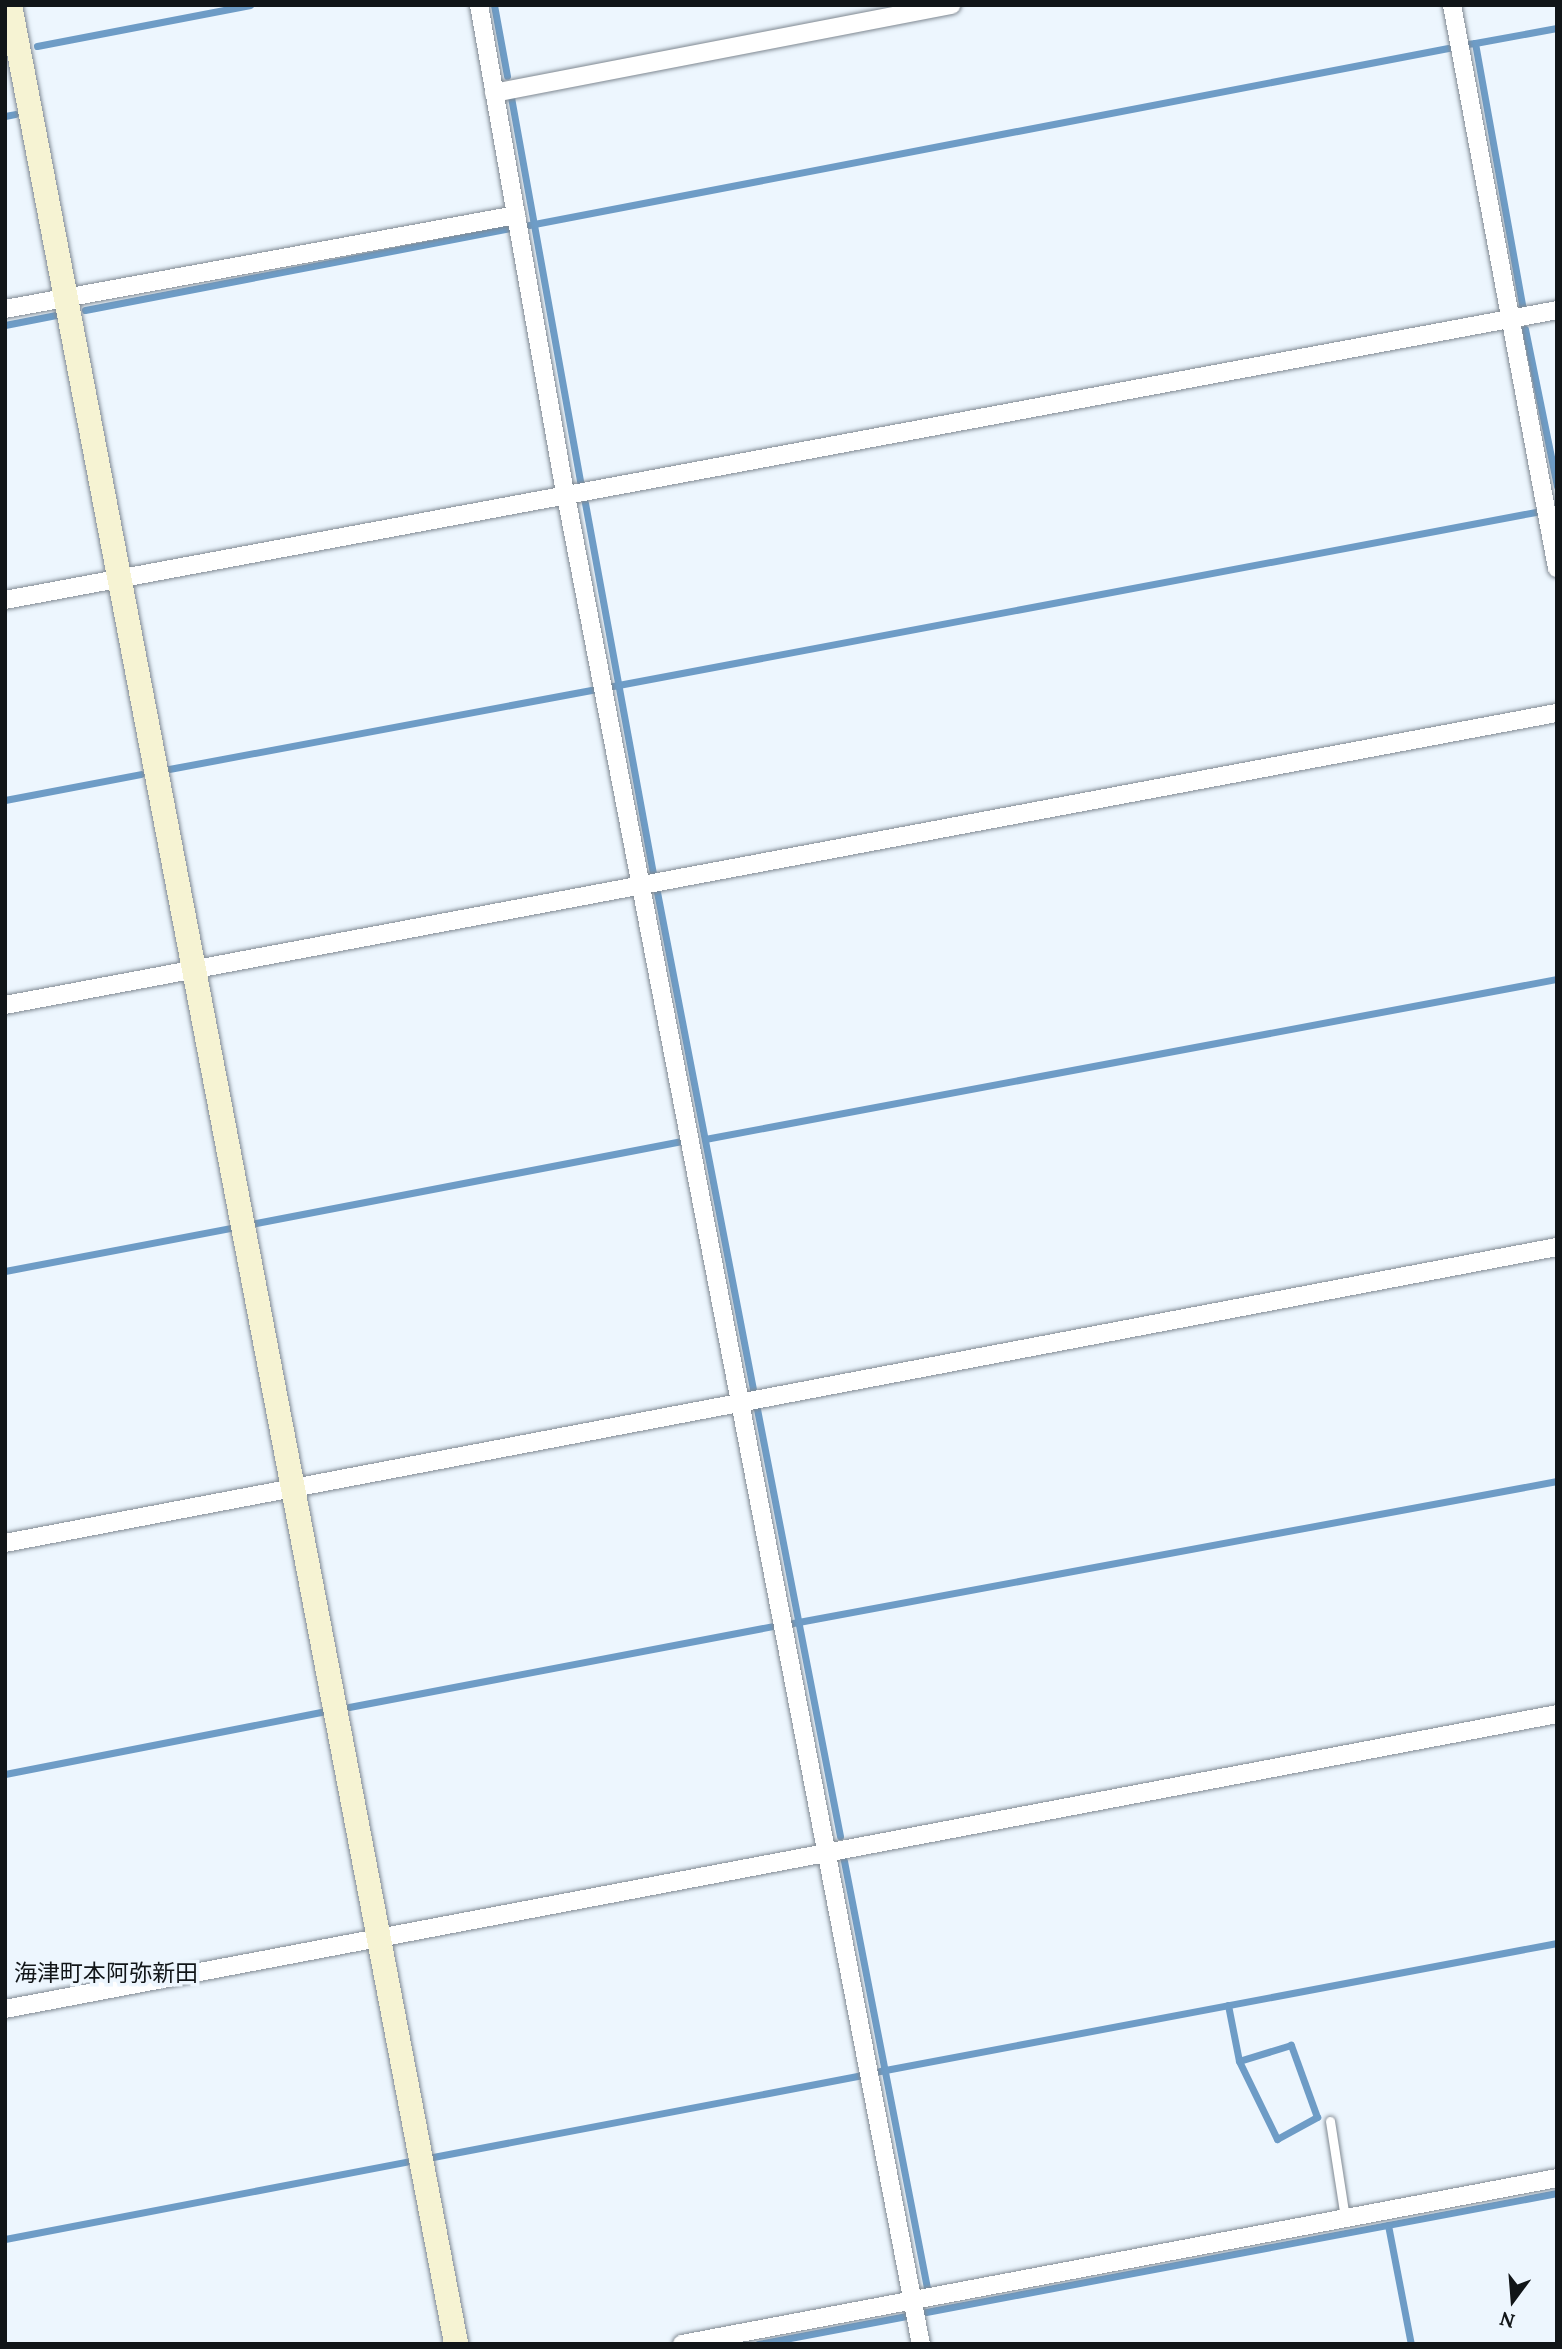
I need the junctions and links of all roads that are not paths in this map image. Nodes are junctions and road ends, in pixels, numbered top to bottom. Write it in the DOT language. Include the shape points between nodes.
graph roads {
  1 [pos="10,5"];
  2 [pos="479,5"];
  3 [pos="952,5"];
  4 [pos="1452,5"];
  5 [pos="494,93"];
  6 [pos="516,215"];
  7 [pos="67,297"];
  8 [pos="5,309"];
  9 [pos="1557,310"];
  10 [pos="1511,320"];
  11 [pos="566,496"];
  12 [pos="1557,568"];
  13 [pos="122,578"];
  14 [pos="5,600"];
  15 [pos="1557,713"];
  16 [pos="644,886"];
  17 [pos="195,969"];
  18 [pos="5,1005"];
  19 [pos="1557,1247"];
  20 [pos="740,1403"];
  21 [pos="292,1489"];
  22 [pos="5,1543"];
  23 [pos="1557,1714"];
  24 [pos="828,1852"];
  25 [pos="377,1939"];
  26 [pos="5,2009"];
  27 [pos="1330,2120"];
  28 [pos="1557,2178"];
  29 [pos="1345,2218"];
  30 [pos="912,2299"];
  31 [pos="456,2344"];
  32 [pos="682,2344"];
  33 [pos="921,2344"];
  1 -- 7 [label="street"];
  2 -- 5 [label="street"];
  3 -- 5 [label="street"];
  4 -- 10 [label="street"];
  5 -- 6 [label="street"];
  6 -- 7 [label="street"];
  6 -- 11 [label="street"];
  7 -- 8 [label="street"];
  7 -- 13 [label="street"];
  9 -- 10 [label="street"];
  10 -- 11 [label="street"];
  10 -- 12 [label="street"];
  11 -- 13 [label="street"];
  11 -- 16 [label="street"];
  13 -- 14 [label="street"];
  13 -- 17 [label="street"];
  15 -- 16 [label="street"];
  16 -- 17 [label="street"];
  16 -- 20 [label="street"];
  17 -- 18 [label="street"];
  17 -- 21 [label="street"];
  19 -- 20 [label="street"];
  20 -- 21 [label="street"];
  20 -- 24 [label="street"];
  21 -- 22 [label="street"];
  21 -- 25 [label="street"];
  23 -- 24 [label="street"];
  24 -- 25 [label="street"];
  24 -- 30 [label="street"];
  25 -- 26 [label="street"];
  25 -- 31 [label="street"];
  27 -- 29 [label="lane"];
  28 -- 29 [label="street"];
  29 -- 30 [label="street"];
  30 -- 32 [label="street"];
  30 -- 33 [label="street"];
}
